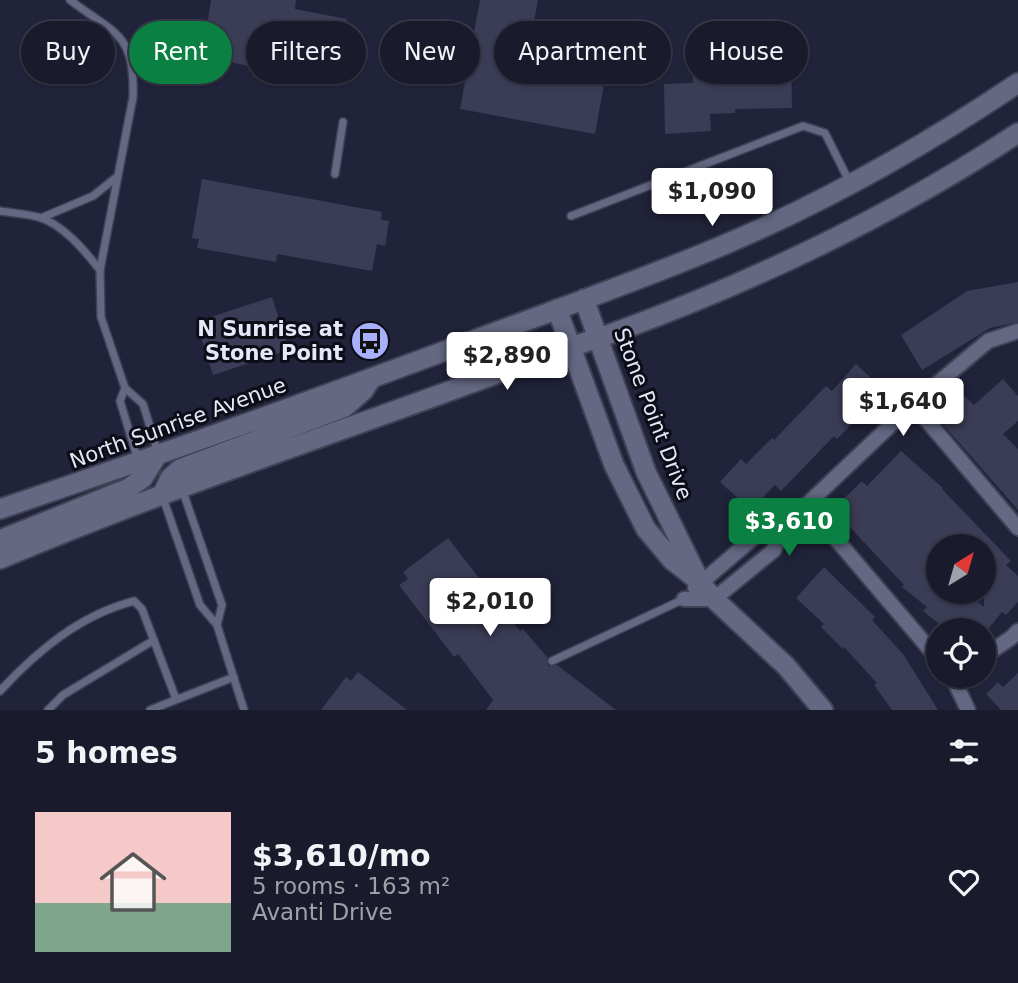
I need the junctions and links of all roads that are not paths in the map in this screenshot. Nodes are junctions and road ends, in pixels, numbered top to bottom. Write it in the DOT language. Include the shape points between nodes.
graph roads {
  1 [pos="70,0"];
  2 [pos="1018,83"];
  3 [pos="343,122"];
  4 [pos="1018,133"];
  5 [pos="335,174"];
  6 [pos="118,176"];
  7 [pos="850,185"];
  8 [pos="0,211"];
  9 [pos="570,216"];
  10 [pos="41,218"];
  11 [pos="100,270"];
  12 [pos="584,299"];
  13 [pos="557,309"];
  14 [pos="1018,331"];
  15 [pos="599,337"];
  16 [pos="570,348"];
  17 [pos="372,377"];
  18 [pos="125,388"];
  19 [pos="913,404"];
  20 [pos="158,454"];
  21 [pos="138,461"];
  22 [pos="181,488"];
  23 [pos="162,495"];
  24 [pos="807,505"];
  25 [pos="0,509"];
  26 [pos="1018,528"];
  27 [pos="781,529"];
  28 [pos="0,540"];
  29 [pos="745,545"];
  30 [pos="0,559"];
  31 [pos="759,562"];
  32 [pos="700,582"];
  33 [pos="684,599"];
  34 [pos="714,599"];
  35 [pos="216,625"];
  36 [pos="1018,631"];
  37 [pos="154,640"];
  38 [pos="926,645"];
  39 [pos="996,648"];
  40 [pos="552,662"];
  41 [pos="234,677"];
  42 [pos="959,688"];
  43 [pos="0,691"];
  44 [pos="176,699"];
  45 [pos="48,710"];
  46 [pos="150,710"];
  47 [pos="244,710"];
  48 [pos="823,710"];
  49 [pos="968,710"];
  1 -- 6 [label="lane" via="116,33 129,49 133,97"];
  2 -- 7 [label="main road, North Sunrise Avenue"];
  3 -- 5 [label="lane"];
  4 -- 15 [label="main road" via="845,233 705,296"];
  6 -- 10 [label="lane" via="93,196"];
  6 -- 11 [label="lane"];
  7 -- 9 [label="lane" via="825,133 803,126"];
  7 -- 12 [label="main road, North Sunrise Avenue" via="726,244"];
  8 -- 10 [label="lane"];
  10 -- 11 [label="lane" via="58,228"];
  11 -- 18 [label="lane" via="102,317"];
  12 -- 13 [label="main road, North Sunrise Avenue"];
  12 -- 15 [label="main road, Stone Point Drive"];
  13 -- 16 [label="main road, Stone Point Drive"];
  13 -- 17 [label="main road, North Sunrise Avenue"];
  14 -- 19 [label="street" via="988,341"];
  15 -- 16 [label="main road"];
  15 -- 32 [label="main road, Stone Point Drive" via="646,472"];
  16 -- 22 [label="main road"];
  16 -- 32 [label="main road, Stone Point Drive" via="630,500 659,546"];
  17 -- 20 [label="main road, North Sunrise Avenue"];
  17 -- 23 [label="main road" via="345,407 180,469"];
  18 -- 20 [label="lane" via="142,404"];
  18 -- 21 [label="lane" via="120,401"];
  19 -- 24 [label="street"];
  19 -- 26 [label="street"];
  20 -- 21 [label="main road, North Sunrise Avenue"];
  20 -- 28 [label="main road" via="144,478 129,488"];
  21 -- 25 [label="main road, North Sunrise Avenue"];
  22 -- 23 [label="main road"];
  22 -- 35 [label="lane" via="222,606"];
  23 -- 30 [label="main road"];
  23 -- 35 [label="lane" via="200,605"];
  24 -- 27 [label="street"];
  24 -- 38 [label="street"];
  27 -- 29 [label="street" via="759,533"];
  27 -- 31 [label="street" via="774,550"];
  29 -- 31 [label="street"];
  29 -- 32 [label="street"];
  31 -- 34 [label="street"];
  32 -- 33 [label="street"];
  32 -- 34 [label="main road, Stone Point Drive"];
  33 -- 34 [label="street"];
  33 -- 40 [label="lane"];
  34 -- 48 [label="main road, Stone Point Drive" via="773,652"];
  35 -- 41 [label="lane"];
  36 -- 39 [label="street"];
  37 -- 43 [label="lane" via="134,601 118,606 62,634 27,661"];
  37 -- 44 [label="lane"];
  37 -- 45 [label="lane" via="63,695"];
  41 -- 44 [label="lane"];
  41 -- 47 [label="lane"];
  42 -- 49 [label="street"];
  44 -- 46 [label="lane"];
}
